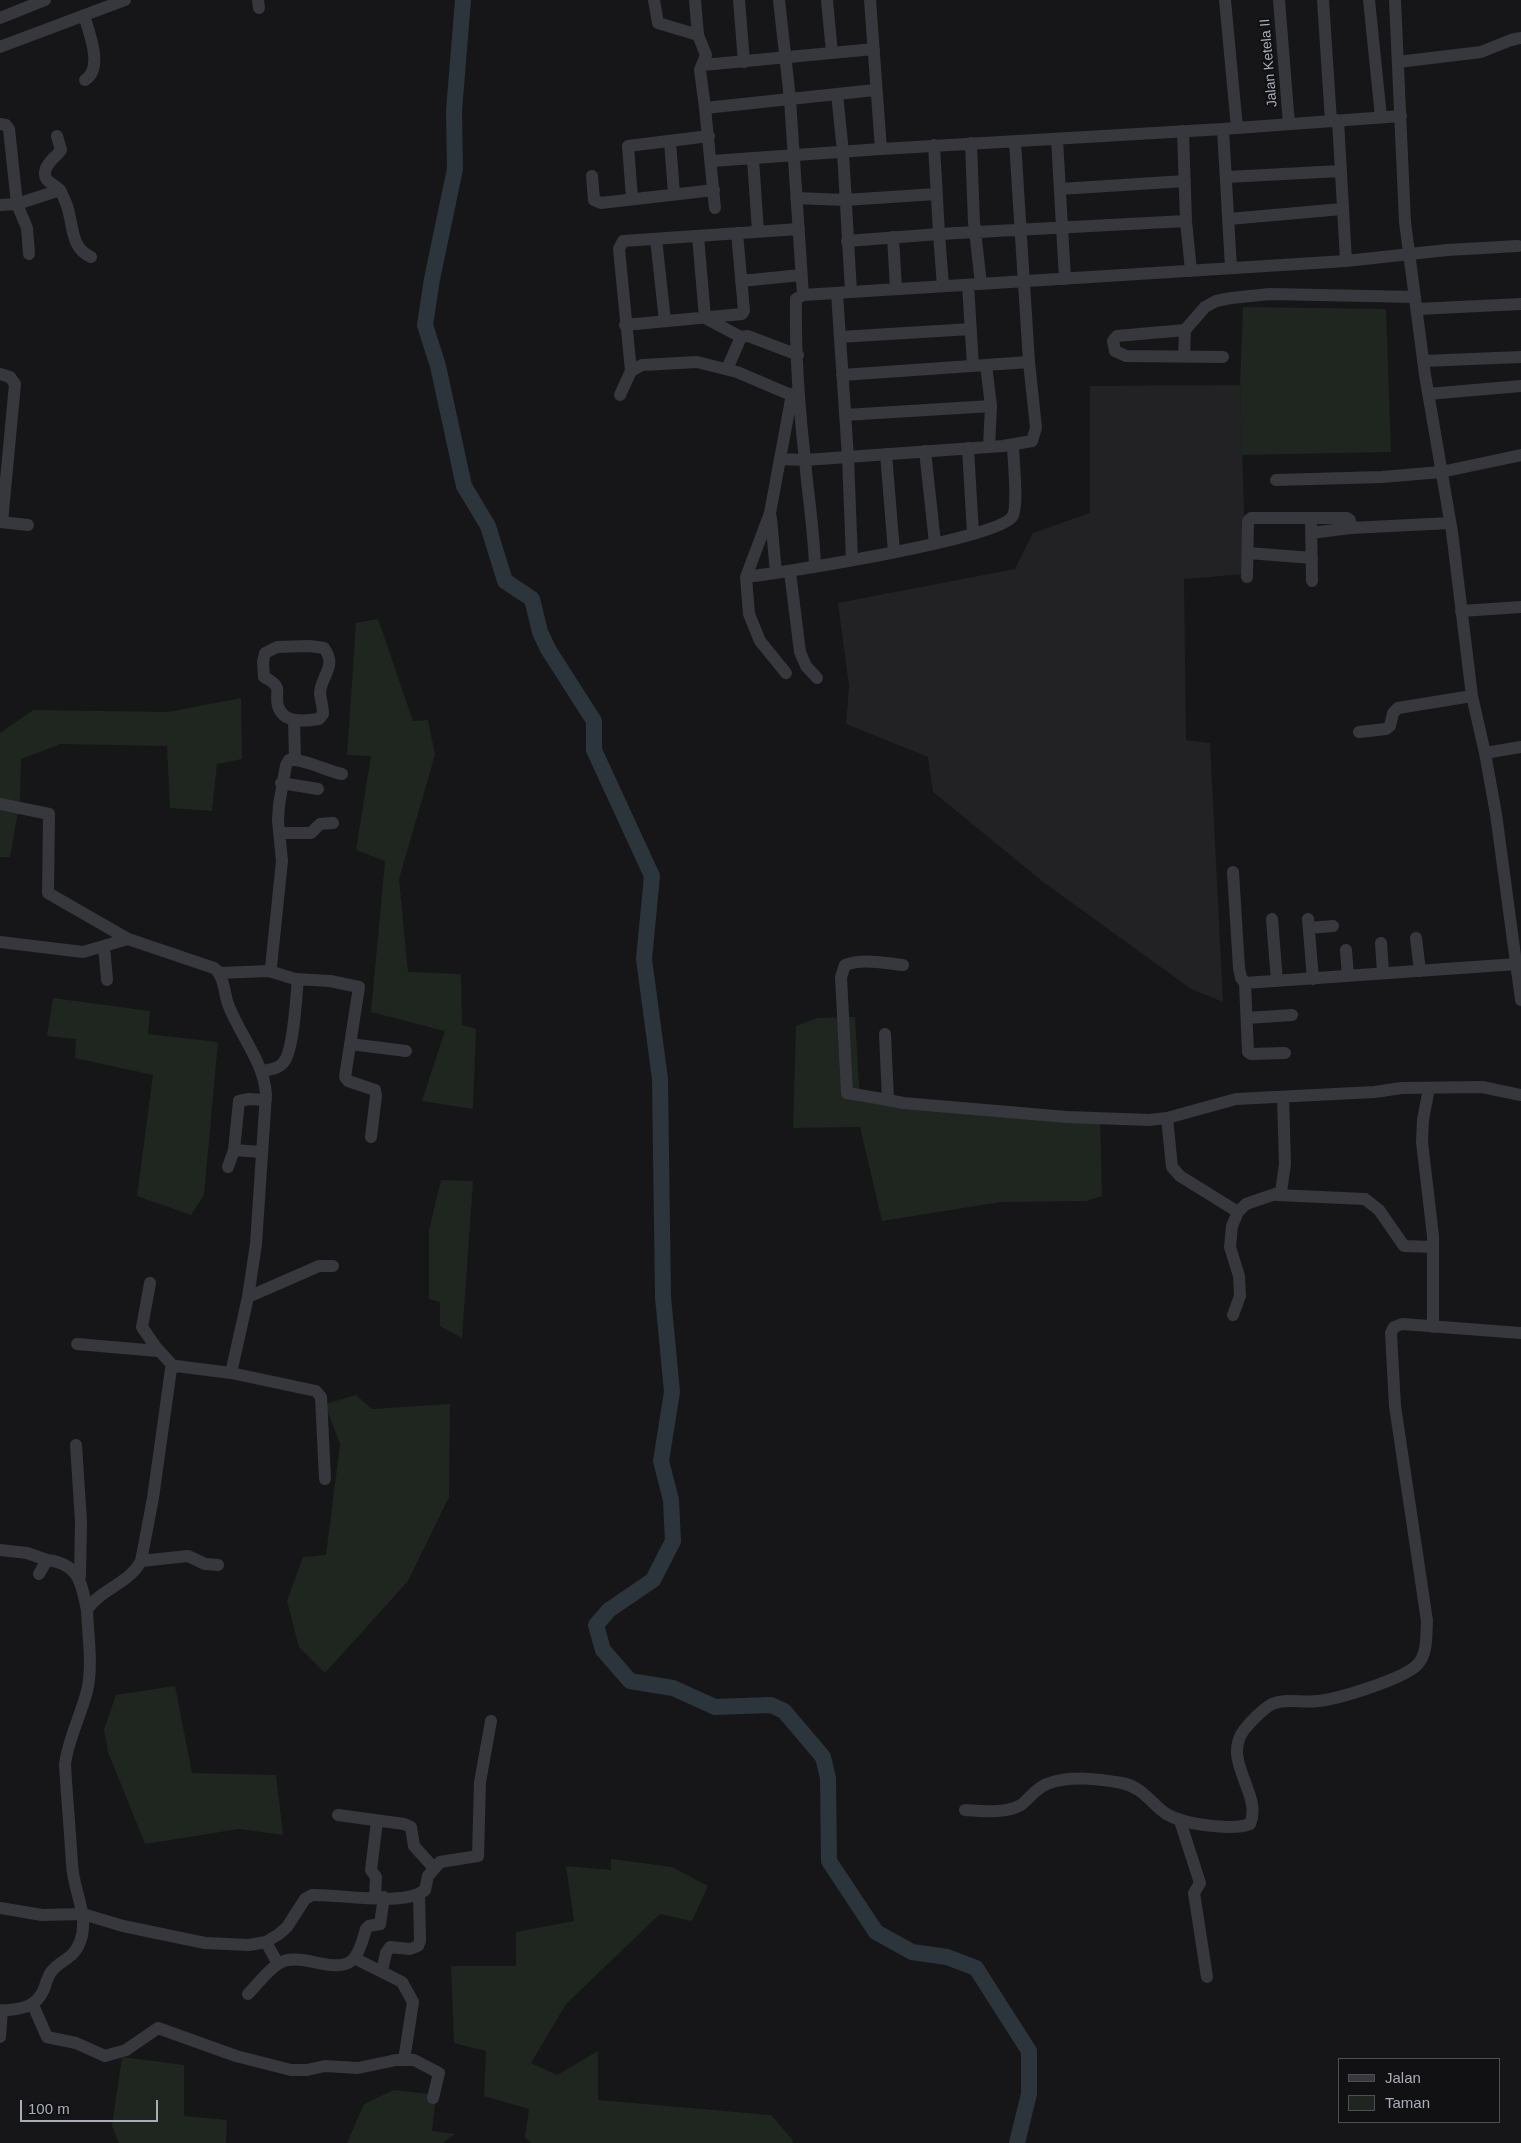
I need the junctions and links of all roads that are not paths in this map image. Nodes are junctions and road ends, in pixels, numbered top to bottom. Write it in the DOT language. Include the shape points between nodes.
graph roads {
  1 [pos="45,0"];
  2 [pos="125,0"];
  3 [pos="654,0"];
  4 [pos="695,0"];
  5 [pos="739,0"];
  6 [pos="779,0"];
  7 [pos="784,0"];
  8 [pos="827,0"];
  9 [pos="870,0"];
  10 [pos="1225,0"];
  11 [pos="1279,0"];
  12 [pos="1323,0"];
  13 [pos="1369,0"];
  14 [pos="1395,0"];
  15 [pos="84,15"];
  16 [pos="0,18"];
  17 [pos="698,35"];
  18 [pos="1521,38"];
  19 [pos="0,47"];
  20 [pos="874,50"];
  21 [pos="832,53"];
  22 [pos="788,58"];
  23 [pos="744,62"];
  24 [pos="1398,62"];
  25 [pos="704,65"];
  26 [pos="85,80"];
  27 [pos="875,90"];
  28 [pos="837,94"];
  29 [pos="792,98"];
  30 [pos="705,108"];
  31 [pos="1401,116"];
  32 [pos="1380,117"];
  33 [pos="1334,121"];
  34 [pos="0,124"];
  35 [pos="1289,124"];
  36 [pos="1237,128"];
  37 [pos="1223,129"];
  38 [pos="1183,131"];
  39 [pos="57,136"];
  40 [pos="709,136"];
  41 [pos="1057,139"];
  42 [pos="670,141"];
  43 [pos="1016,142"];
  44 [pos="971,143"];
  45 [pos="934,144"];
  46 [pos="881,149"];
  47 [pos="843,152"];
  48 [pos="796,154"];
  49 [pos="753,158"];
  50 [pos="712,161"];
  51 [pos="1340,171"];
  52 [pos="592,176"];
  53 [pos="1227,177"];
  54 [pos="1185,181"];
  55 [pos="1060,189"];
  56 [pos="60,190"];
  57 [pos="714,190"];
  58 [pos="674,194"];
  59 [pos="936,194"];
  60 [pos="632,198"];
  61 [pos="799,198"];
  62 [pos="845,200"];
  63 [pos="17,204"];
  64 [pos="0,205"];
  65 [pos="715,208"];
  66 [pos="1342,209"];
  67 [pos="1229,218"];
  68 [pos="1186,220"];
  69 [pos="1063,228"];
  70 [pos="799,229"];
  71 [pos="1020,230"];
  72 [pos="758,231"];
  73 [pos="976,232"];
  74 [pos="737,233"];
  75 [pos="939,234"];
  76 [pos="698,236"];
  77 [pos="893,237"];
  78 [pos="656,239"];
  79 [pos="847,241"];
  80 [pos="1518,246"];
  81 [pos="30,254"];
  82 [pos="1409,255"];
  83 [pos="92,257"];
  84 [pos="1346,261"];
  85 [pos="1231,268"];
  86 [pos="1191,271"];
  87 [pos="802,275"];
  88 [pos="1065,279"];
  89 [pos="740,280"];
  90 [pos="1024,282"];
  91 [pos="981,284"];
  92 [pos="968,285"];
  93 [pos="943,286"];
  94 [pos="896,289"];
  95 [pos="851,292"];
  96 [pos="837,293"];
  97 [pos="805,294"];
  98 [pos="1416,303"];
  99 [pos="1521,304"];
  100 [pos="705,318"];
  101 [pos="665,322"];
  102 [pos="625,325"];
  103 [pos="971,329"];
  104 [pos="1185,330"];
  105 [pos="741,337"];
  106 [pos="840,337"];
  107 [pos="798,355"];
  108 [pos="1184,357"];
  109 [pos="1223,357"];
  110 [pos="1521,357"];
  111 [pos="1423,361"];
  112 [pos="1029,362"];
  113 [pos="986,365"];
  114 [pos="973,366"];
  115 [pos="727,369"];
  116 [pos="631,370"];
  117 [pos="0,374"];
  118 [pos="842,375"];
  119 [pos="1521,386"];
  120 [pos="1428,394"];
  121 [pos="620,395"];
  122 [pos="796,397"];
  123 [pos="991,406"];
  124 [pos="845,414"];
  125 [pos="1013,445"];
  126 [pos="989,447"];
  127 [pos="968,448"];
  128 [pos="925,451"];
  129 [pos="886,454"];
  130 [pos="1521,455"];
  131 [pos="848,457"];
  132 [pos="780,460"];
  133 [pos="804,460"];
  134 [pos="1441,472"];
  135 [pos="1276,480"];
  136 [pos="770,513"];
  137 [pos="1311,520"];
  138 [pos="1,522"];
  139 [pos="1450,523"];
  140 [pos="28,525"];
  141 [pos="1350,528"];
  142 [pos="1311,533"];
  143 [pos="973,534"];
  144 [pos="934,543"];
  145 [pos="894,552"];
  146 [pos="1248,553"];
  147 [pos="1312,558"];
  148 [pos="852,560"];
  149 [pos="815,567"];
  150 [pos="790,572"];
  151 [pos="776,573"];
  152 [pos="746,577"];
  153 [pos="1247,577"];
  154 [pos="1312,581"];
  155 [pos="1521,607"];
  156 [pos="1461,611"];
  157 [pos="786,673"];
  158 [pos="817,678"];
  159 [pos="1472,696"];
  160 [pos="294,721"];
  161 [pos="1359,732"];
  162 [pos="1521,747"];
  163 [pos="1485,753"];
  164 [pos="295,759"];
  165 [pos="342,774"];
  166 [pos="281,783"];
  167 [pos="318,790"];
  168 [pos="0,804"];
  169 [pos="333,823"];
  170 [pos="280,833"];
  171 [pos="1233,872"];
  172 [pos="1272,919"];
  173 [pos="1333,926"];
  174 [pos="1416,938"];
  175 [pos="128,939"];
  176 [pos="0,942"];
  177 [pos="1381,943"];
  178 [pos="104,946"];
  179 [pos="1346,950"];
  180 [pos="1517,964"];
  181 [pos="903,965"];
  182 [pos="1420,970"];
  183 [pos="269,971"];
  184 [pos="219,973"];
  185 [pos="1383,973"];
  186 [pos="1348,976"];
  187 [pos="298,979"];
  188 [pos="1312,979"];
  189 [pos="107,980"];
  190 [pos="1277,981"];
  191 [pos="1245,982"];
  192 [pos="1521,1000"];
  193 [pos="1292,1015"];
  194 [pos="1247,1018"];
  195 [pos="886,1034"];
  196 [pos="350,1044"];
  197 [pos="406,1051"];
  198 [pos="1285,1053"];
  199 [pos="262,1072"];
  200 [pos="1429,1088"];
  201 [pos="1521,1095"];
  202 [pos="1284,1097"];
  203 [pos="266,1100"];
  204 [pos="888,1100"];
  205 [pos="1168,1118"];
  206 [pos="371,1137"];
  207 [pos="234,1150"];
  208 [pos="261,1152"];
  209 [pos="228,1167"];
  210 [pos="1277,1195"];
  211 [pos="1238,1212"];
  212 [pos="1431,1247"];
  213 [pos="333,1266"];
  214 [pos="150,1283"];
  215 [pos="248,1297"];
  216 [pos="1233,1315"];
  217 [pos="1433,1327"];
  218 [pos="1521,1333"];
  219 [pos="77,1344"];
  220 [pos="158,1351"];
  221 [pos="174,1367"];
  222 [pos="231,1373"];
  223 [pos="76,1445"];
  224 [pos="325,1479"];
  225 [pos="0,1550"];
  226 [pos="46,1560"];
  227 [pos="141,1561"];
  228 [pos="218,1565"];
  229 [pos="39,1574"];
  230 [pos="80,1577"];
  231 [pos="87,1610"];
  232 [pos="491,1721"];
  233 [pos="965,1810"];
  234 [pos="338,1815"];
  235 [pos="377,1821"];
  236 [pos="1180,1821"];
  237 [pos="433,1867"];
  238 [pos="419,1895"];
  239 [pos="379,1898"];
  240 [pos="0,1908"];
  241 [pos="83,1914"];
  242 [pos="266,1942"];
  243 [pos="354,1958"];
  244 [pos="278,1964"];
  245 [pos="382,1971"];
  246 [pos="1207,1977"];
  247 [pos="248,1994"];
  248 [pos="33,2005"];
  249 [pos="1,2011"];
  250 [pos="0,2037"];
  251 [pos="404,2060"];
  252 [pos="433,2098"];
  1 -- 16 [label="street"];
  2 -- 15 [label="street"];
  3 -- 17 [label="street" via="658,23"];
  4 -- 17 [label="street"];
  5 -- 23 [label="street"];
  6 -- 22 [label="street"];
  7 -- 22 [label="street"];
  8 -- 21 [label="street"];
  9 -- 20 [label="street"];
  10 -- 36 [label="street"];
  11 -- 35 [label="street, Jalan Ketela II"];
  12 -- 33 [label="street"];
  13 -- 32 [label="street"];
  14 -- 24 [label="street"];
  15 -- 19 [label="street"];
  15 -- 26 [label="street" via="93,46 92,75"];
  17 -- 25 [label="street" via="706,55"];
  18 -- 24 [label="street" via="1481,52"];
  20 -- 21 [label="street"];
  20 -- 27 [label="street"];
  21 -- 22 [label="street"];
  22 -- 23 [label="street"];
  22 -- 29 [label="street"];
  23 -- 25 [label="street"];
  24 -- 31 [label="street"];
  25 -- 30 [label="street" via="700,70"];
  27 -- 28 [label="street"];
  27 -- 46 [label="street"];
  28 -- 29 [label="street"];
  28 -- 47 [label="street"];
  29 -- 30 [label="street"];
  29 -- 48 [label="street"];
  30 -- 40 [label="street"];
  31 -- 32 [label="street"];
  31 -- 82 [label="street"];
  32 -- 33 [label="street"];
  33 -- 35 [label="street"];
  33 -- 51 [label="street"];
  34 -- 63 [label="street" via="9,129"];
  35 -- 36 [label="street"];
  36 -- 37 [label="street"];
  37 -- 38 [label="street"];
  37 -- 53 [label="street"];
  38 -- 41 [label="street"];
  38 -- 54 [label="street"];
  39 -- 56 [label="street" via="60,150 45,170 47,181"];
  40 -- 42 [label="street"];
  40 -- 50 [label="street"];
  41 -- 43 [label="street"];
  41 -- 55 [label="street"];
  42 -- 58 [label="street"];
  42 -- 60 [label="street" via="628,146"];
  43 -- 44 [label="street"];
  43 -- 71 [label="street"];
  44 -- 45 [label="street"];
  44 -- 73 [label="street"];
  45 -- 46 [label="street"];
  45 -- 59 [label="street"];
  46 -- 47 [label="street"];
  47 -- 48 [label="street"];
  47 -- 62 [label="street"];
  48 -- 49 [label="street"];
  48 -- 61 [label="street"];
  49 -- 50 [label="street"];
  49 -- 72 [label="street"];
  50 -- 57 [label="street"];
  51 -- 53 [label="street"];
  51 -- 66 [label="street"];
  52 -- 60 [label="street" via="596,202"];
  53 -- 67 [label="street"];
  54 -- 55 [label="street"];
  54 -- 68 [label="street"];
  55 -- 69 [label="street"];
  56 -- 63 [label="street"];
  56 -- 83 [label="street" via="75,241 79,249"];
  57 -- 58 [label="street"];
  57 -- 65 [label="street"];
  58 -- 60 [label="street"];
  59 -- 62 [label="street"];
  59 -- 75 [label="street"];
  61 -- 62 [label="street"];
  61 -- 70 [label="street"];
  61 -- 97 [label="street"];
  62 -- 79 [label="street"];
  63 -- 64 [label="street"];
  63 -- 81 [label="street" via="27,228"];
  66 -- 67 [label="street"];
  66 -- 84 [label="street"];
  67 -- 85 [label="street"];
  68 -- 69 [label="street"];
  68 -- 86 [label="street"];
  69 -- 71 [label="street"];
  69 -- 88 [label="street"];
  70 -- 72 [label="street"];
  70 -- 87 [label="street"];
  71 -- 73 [label="street"];
  71 -- 90 [label="street"];
  72 -- 74 [label="street"];
  73 -- 75 [label="street"];
  73 -- 91 [label="street"];
  74 -- 76 [label="street"];
  74 -- 89 [label="street"];
  75 -- 77 [label="street"];
  75 -- 93 [label="street"];
  76 -- 78 [label="street"];
  76 -- 100 [label="street"];
  77 -- 79 [label="street"];
  77 -- 94 [label="street"];
  78 -- 101 [label="street"];
  78 -- 102 [label="street" via="619,244"];
  79 -- 95 [label="street"];
  80 -- 82 [label="street"];
  82 -- 84 [label="street"];
  82 -- 98 [label="street"];
  84 -- 85 [label="street"];
  85 -- 86 [label="street"];
  86 -- 88 [label="street"];
  87 -- 89 [label="street"];
  87 -- 97 [label="street"];
  88 -- 90 [label="street"];
  89 -- 100 [label="street" via="742,314"];
  90 -- 91 [label="street"];
  90 -- 112 [label="street"];
  91 -- 92 [label="street"];
  92 -- 93 [label="street"];
  92 -- 103 [label="street"];
  93 -- 94 [label="street"];
  94 -- 95 [label="street"];
  95 -- 96 [label="street"];
  96 -- 97 [label="street"];
  96 -- 106 [label="street"];
  97 -- 107 [label="street" via="796,299"];
  98 -- 99 [label="street"];
  98 -- 104 [label="street" via="1270,294 1231,298 1205,307"];
  98 -- 111 [label="street"];
  100 -- 101 [label="street"];
  100 -- 105 [label="street"];
  101 -- 102 [label="street"];
  102 -- 116 [label="street"];
  103 -- 106 [label="street"];
  103 -- 114 [label="street"];
  104 -- 108 [label="street"];
  104 -- 108 [label="street" via="1118,336 1113,341 1115,351 1126,356"];
  105 -- 107 [label="street" via="748,336"];
  105 -- 115 [label="street"];
  106 -- 118 [label="street"];
  107 -- 122 [label="street"];
  108 -- 109 [label="street"];
  110 -- 111 [label="street"];
  111 -- 120 [label="street"];
  112 -- 113 [label="street"];
  112 -- 125 [label="street" via="1036,428 1032,441"];
  113 -- 114 [label="street"];
  113 -- 123 [label="street"];
  114 -- 118 [label="street"];
  115 -- 116 [label="street" via="697,362 656,363"];
  115 -- 122 [label="street"];
  116 -- 121 [label="street"];
  117 -- 138 [label="street" via="10,377 15,384"];
  118 -- 124 [label="street"];
  119 -- 120 [label="street"];
  120 -- 134 [label="street"];
  122 -- 132 [label="street"];
  122 -- 133 [label="street"];
  123 -- 124 [label="street"];
  123 -- 126 [label="street"];
  124 -- 131 [label="street"];
  125 -- 126 [label="street"];
  125 -- 143 [label="street" via="1015,512 1007,522"];
  126 -- 127 [label="street"];
  127 -- 128 [label="street"];
  127 -- 143 [label="street"];
  128 -- 129 [label="street"];
  128 -- 144 [label="street"];
  129 -- 131 [label="street"];
  129 -- 145 [label="street"];
  130 -- 134 [label="street"];
  131 -- 133 [label="street"];
  131 -- 148 [label="street"];
  132 -- 133 [label="street"];
  132 -- 136 [label="street"];
  133 -- 149 [label="street"];
  134 -- 135 [label="street"];
  134 -- 139 [label="street"];
  136 -- 151 [label="street"];
  136 -- 152 [label="street"];
  137 -- 141 [label="street" via="1347,518"];
  137 -- 142 [label="street"];
  137 -- 146 [label="street" via="1249,519"];
  138 -- 140 [label="street"];
  139 -- 141 [label="street"];
  139 -- 156 [label="street"];
  141 -- 142 [label="street"];
  142 -- 147 [label="street"];
  143 -- 144 [label="street"];
  144 -- 145 [label="street"];
  145 -- 148 [label="street"];
  146 -- 147 [label="street"];
  146 -- 153 [label="street"];
  147 -- 154 [label="street"];
  148 -- 149 [label="street"];
  149 -- 150 [label="street"];
  150 -- 151 [label="street"];
  150 -- 158 [label="street" via="800,652 806,666"];
  151 -- 152 [label="street"];
  152 -- 157 [label="street" via="749,614 760,641"];
  155 -- 156 [label="street"];
  156 -- 159 [label="street"];
  159 -- 161 [label="street" via="1398,708 1386,729"];
  159 -- 163 [label="street"];
  160 -- 160 [label="street" via="284,715 278,705 279,692 274,682 264,677 265,653 277,647 324,648 329,665 320,695 323,714 319,719"];
  160 -- 164 [label="street"];
  162 -- 163 [label="street"];
  163 -- 180 [label="street"];
  164 -- 165 [label="street"];
  164 -- 166 [label="street" via="286,765"];
  166 -- 167 [label="street"];
  166 -- 170 [label="street"];
  168 -- 175 [label="street" via="48,814 48,893"];
  169 -- 170 [label="street" via="320,824 311,833"];
  170 -- 183 [label="street" via="282,861 274,956"];
  171 -- 191 [label="street" via="1239,968"];
  172 -- 190 [label="street"];
  173 -- 188 [label="street" via="1309,924"];
  174 -- 182 [label="street"];
  175 -- 178 [label="street"];
  175 -- 184 [label="street" via="214,968"];
  176 -- 178 [label="street" via="82,952"];
  177 -- 185 [label="street"];
  178 -- 189 [label="street"];
  179 -- 186 [label="street"];
  180 -- 182 [label="street"];
  180 -- 192 [label="street"];
  181 -- 204 [label="street" via="854,962 845,965 841,977 847,1093"];
  182 -- 185 [label="street"];
  183 -- 184 [label="street"];
  183 -- 187 [label="street"];
  184 -- 199 [label="street" via="228,1005"];
  185 -- 186 [label="street"];
  186 -- 188 [label="street"];
  187 -- 196 [label="street" via="360,987"];
  187 -- 199 [label="street" via="286,1059 278,1067"];
  188 -- 190 [label="street"];
  190 -- 191 [label="street"];
  191 -- 194 [label="street"];
  193 -- 194 [label="street"];
  194 -- 198 [label="street" via="1248,1052"];
  195 -- 204 [label="street"];
  196 -- 197 [label="street"];
  196 -- 206 [label="street" via="345,1077 348,1081 372,1088 376,1096"];
  199 -- 203 [label="street"];
  200 -- 201 [label="street" via="1482,1087"];
  200 -- 202 [label="street"];
  200 -- 212 [label="street" via="1422,1142"];
  202 -- 205 [label="street" via="1236,1099"];
  202 -- 210 [label="street" via="1285,1164 1283,1187"];
  203 -- 207 [label="street" via="240,1101"];
  203 -- 208 [label="street"];
  204 -- 205 [label="street" via="1067,1117"];
  205 -- 211 [label="street" via="1172,1167 1180,1176"];
  207 -- 208 [label="street"];
  207 -- 209 [label="street"];
  208 -- 215 [label="street" via="256,1244"];
  210 -- 211 [label="street" via="1253,1201"];
  210 -- 212 [label="street" via="1366,1199 1379,1210 1404,1246"];
  211 -- 216 [label="street" via="1232,1226 1230,1247 1240,1296"];
  212 -- 217 [label="street"];
  213 -- 215 [label="street" via="319,1266"];
  214 -- 220 [label="street" via="141,1323"];
  215 -- 222 [label="street"];
  217 -- 218 [label="street"];
  217 -- 236 [label="street" via="1402,1324 1394,1327 1391,1333 1394,1406 1427,1621 1423,1656 1417,1665 1386,1682 1351,1694 1318,1702 1273,1704 1244,1729 1240,1738 1240,1773 1254,1808 1250,1824 1226,1826"];
  219 -- 220 [label="street"];
  220 -- 221 [label="street"];
  221 -- 222 [label="street"];
  221 -- 227 [label="street" via="168,1377 153,1498"];
  222 -- 224 [label="street" via="316,1391 321,1397"];
  223 -- 230 [label="street" via="81,1522"];
  225 -- 226 [label="street" via="27,1552"];
  226 -- 229 [label="street"];
  226 -- 230 [label="street" via="68,1568"];
  227 -- 228 [label="street" via="188,1556 205,1564"];
  227 -- 231 [label="street" via="136,1570 91,1603"];
  230 -- 231 [label="street"];
  231 -- 241 [label="street" via="88,1689 64,1765 74,1884"];
  232 -- 237 [label="street" via="480,1782 478,1856 444,1859"];
  233 -- 236 [label="street" via="1001,1811 1020,1805 1049,1783 1087,1779 1137,1787 1164,1812"];
  234 -- 235 [label="street"];
  235 -- 237 [label="street" via="411,1827 414,1846"];
  235 -- 239 [label="street" via="372,1870"];
  236 -- 246 [label="street" via="1200,1883 1194,1893"];
  237 -- 238 [label="street" via="425,1890"];
  238 -- 239 [label="street"];
  238 -- 245 [label="street" via="418,1946 390,1947"];
  239 -- 242 [label="street" via="312,1895 305,1899 287,1927"];
  239 -- 243 [label="street" via="380,1924 366,1929"];
  240 -- 241 [label="street" via="42,1915"];
  241 -- 242 [label="street" via="205,1943 249,1945"];
  241 -- 248 [label="street" via="84,1929 77,1950 53,1970"];
  242 -- 244 [label="street"];
  243 -- 244 [label="street" via="341,1966 298,1960"];
  243 -- 245 [label="street"];
  244 -- 247 [label="street"];
  245 -- 251 [label="street" via="402,1982 413,2002"];
  248 -- 249 [label="street"];
  248 -- 251 [label="street" via="48,2037 76,2043 105,2056 126,2050 158,2028 236,2056 299,2071 324,2066 358,2068"];
  249 -- 250 [label="street"];
  251 -- 252 [label="street" via="414,2060 437,2071 439,2076"];
}
